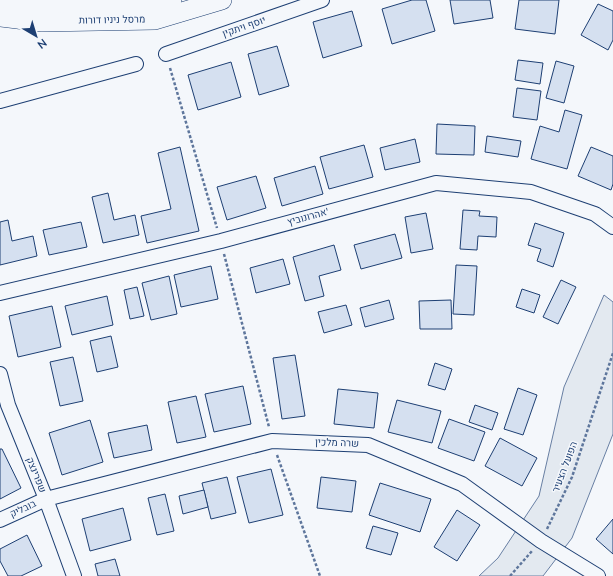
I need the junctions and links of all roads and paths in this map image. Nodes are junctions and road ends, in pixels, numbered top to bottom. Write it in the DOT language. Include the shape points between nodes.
graph roads {
  1 [pos="172,0"];
  2 [pos="222,0"];
  3 [pos="322,0"];
  4 [pos="0,3"];
  5 [pos="0,17"];
  6 [pos="166,54"];
  7 [pos="136,64"];
  8 [pos="0,101"];
  9 [pos="613,227"];
  10 [pos="221,241"];
  11 [pos="0,293"];
  12 [pos="613,352"];
  13 [pos="0,374"];
  14 [pos="4,407"];
  15 [pos="272,441"];
  16 [pos="46,499"];
  17 [pos="0,520"];
  18 [pos="541,541"];
  19 [pos="74,576"];
  20 [pos="320,576"];
  21 [pos="510,576"];
  22 [pos="598,576"];
  1 -- 4 [label="street, מרסל ניניו דורות" via="151,6 26,7"];
  2 -- 5 [label="street, מרסל ניניו דורות" via="155,20 42,22"];
  3 -- 6 [label="street, יוסף ויתקין"];
  6 -- 10 [label="path"];
  7 -- 8 [label="street"];
  9 -- 10 [label="street, אהרונוביץ'" via="595,214 531,192 436,183"];
  10 -- 11 [label="street, אהרונוביץ'"];
  10 -- 15 [label="path"];
  12 -- 18 [label="path, הפועל הצעיר" via="572,477"];
  13 -- 14 [label="street, שפרינצק"];
  14 -- 16 [label="street, שפרינצק"];
  15 -- 16 [label="street, שרה מלכין"];
  15 -- 18 [label="street, שרה מלכין" via="368,445 462,484"];
  15 -- 20 [label="path"];
  16 -- 17 [label="street, בובליק"];
  16 -- 19 [label="street, שפרינצק"];
  18 -- 21 [label="path, הפועל הצעיר"];
  18 -- 22 [label="street, שרה מלכין"];
}
